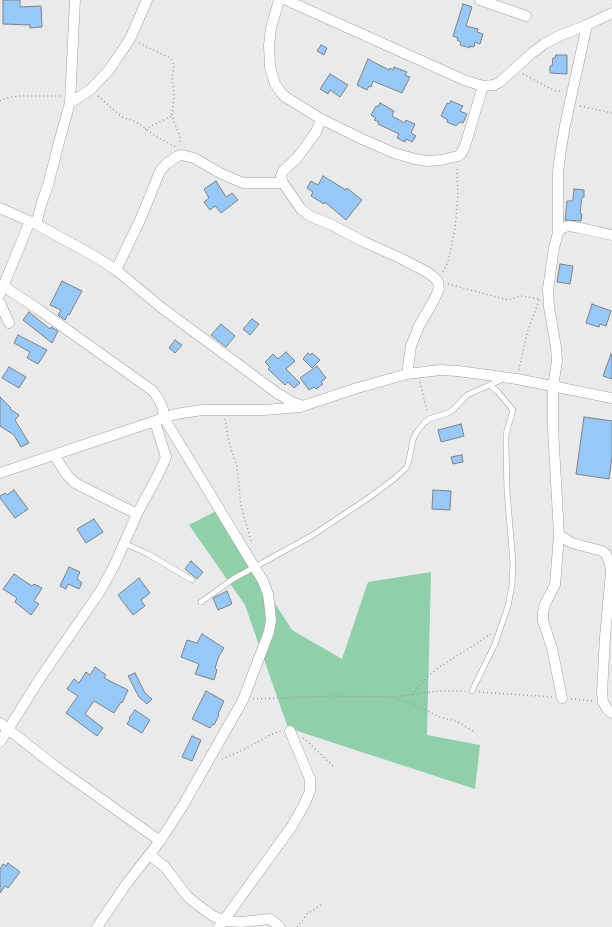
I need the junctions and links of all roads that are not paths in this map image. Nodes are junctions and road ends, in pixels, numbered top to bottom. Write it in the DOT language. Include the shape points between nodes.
graph roads {
  1 [pos="75,0"];
  2 [pos="147,0"];
  3 [pos="279,0"];
  4 [pos="286,0"];
  5 [pos="480,0"];
  6 [pos="612,13"];
  7 [pos="526,16"];
  8 [pos="587,25"];
  9 [pos="483,86"];
  10 [pos="70,99"];
  11 [pos="321,119"];
  12 [pos="284,183"];
  13 [pos="0,208"];
  14 [pos="33,223"];
  15 [pos="558,233"];
  16 [pos="612,235"];
  17 [pos="116,270"];
  18 [pos="1,290"];
  19 [pos="0,303"];
  20 [pos="9,323"];
  21 [pos="407,374"];
  22 [pos="506,377"];
  23 [pos="490,385"];
  24 [pos="553,386"];
  25 [pos="612,398"];
  26 [pos="303,406"];
  27 [pos="159,420"];
  28 [pos="54,455"];
  29 [pos="0,473"];
  30 [pos="137,514"];
  31 [pos="558,535"];
  32 [pos="124,543"];
  33 [pos="255,566"];
  34 [pos="192,580"];
  35 [pos="201,602"];
  36 [pos="472,691"];
  37 [pos="562,698"];
  38 [pos="612,713"];
  39 [pos="4,726"];
  40 [pos="290,731"];
  41 [pos="0,742"];
  42 [pos="160,841"];
  43 [pos="150,856"];
  44 [pos="222,924"];
  45 [pos="102,926"];
  46 [pos="280,927"];
  1 -- 10 [label="street"];
  2 -- 10 [label="street" via="130,39 110,70 90,90"];
  3 -- 11 [label="street" via="270,28 269,45 270,67 275,84 284,96"];
  4 -- 9 [label="street" via="464,80"];
  5 -- 7 [label="street"];
  6 -- 8 [label="street"];
  8 -- 9 [label="street" via="544,44 500,82"];
  8 -- 15 [label="street" via="564,125 558,172"];
  9 -- 11 [label="street" via="461,154 441,160 415,159 387,151"];
  10 -- 14 [label="street" via="48,185"];
  11 -- 12 [label="street" via="306,146 283,171 281,176"];
  12 -- 17 [label="street" via="243,183 194,158 178,156 160,171"];
  12 -- 21 [label="street" via="305,214 402,259 435,278 438,284 434,300 411,346"];
  13 -- 14 [label="street"];
  14 -- 17 [label="street"];
  14 -- 18 [label="street"];
  15 -- 16 [label="street" via="562,228 569,226"];
  15 -- 24 [label="street" via="548,289 557,360"];
  17 -- 26 [label="street" via="162,308 277,393"];
  18 -- 27 [label="street" via="38,309 144,383 153,391 163,409"];
  19 -- 20 [label="street"];
  21 -- 22 [label="street" via="440,370"];
  21 -- 26 [label="street"];
  22 -- 23 [label="lane"];
  22 -- 24 [label="street"];
  23 -- 33 [label="lane" via="467,395 448,413 424,423 413,440 406,468 394,479 313,535"];
  23 -- 36 [label="lane" via="513,410 506,434 512,585 501,628"];
  24 -- 25 [label="street"];
  24 -- 31 [label="street"];
  26 -- 27 [label="street" via="264,410 202,410"];
  27 -- 28 [label="street"];
  27 -- 30 [label="street" via="166,457"];
  27 -- 33 [label="street"];
  28 -- 29 [label="street"];
  28 -- 30 [label="street" via="75,483"];
  30 -- 32 [label="street"];
  31 -- 37 [label="street" via="555,585 543,612 543,621 552,648"];
  31 -- 38 [label="street" via="572,543 602,551 610,564 602,693 603,702"];
  32 -- 34 [label="lane"];
  32 -- 39 [label="street" via="100,590"];
  33 -- 35 [label="lane"];
  33 -- 42 [label="street" via="268,594 271,620 264,647 243,700"];
  39 -- 41 [label="street"];
  39 -- 42 [label="street"];
  40 -- 44 [label="street" via="310,779 310,791 292,826"];
  42 -- 43 [label="street"];
  43 -- 44 [label="street" via="165,866 187,896"];
  43 -- 45 [label="street" via="127,883"];
  44 -- 46 [label="street" via="270,919"];
}
